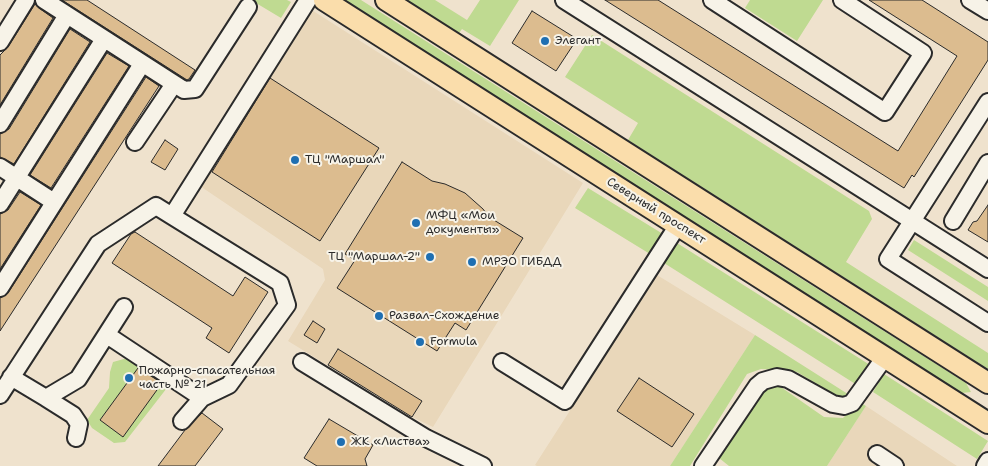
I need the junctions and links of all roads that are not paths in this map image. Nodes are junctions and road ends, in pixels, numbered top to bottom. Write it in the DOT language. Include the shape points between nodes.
graph roads {
  1 [pos="26,0"];
  2 [pos="44,0"];
  3 [pos="308,0"];
  4 [pos="324,0"];
  5 [pos="386,0"];
  6 [pos="564,0"];
  7 [pos="712,0"];
  8 [pos="842,0"];
  9 [pos="970,0"];
  10 [pos="248,7"];
  11 [pos="988,10"];
  12 [pos="68,15"];
  13 [pos="104,39"];
  14 [pos="0,42"];
  15 [pos="142,64"];
  16 [pos="174,84"];
  17 [pos="988,102"];
  18 [pos="0,124"];
  19 [pos="135,142"];
  20 [pos="988,163"];
  21 [pos="0,167"];
  22 [pos="16,178"];
  23 [pos="54,202"];
  24 [pos="0,204"];
  25 [pos="172,216"];
  26 [pos="911,220"];
  27 [pos="953,221"];
  28 [pos="678,225"];
  29 [pos="988,269"];
  30 [pos="0,288"];
  31 [pos="124,307"];
  32 [pos="988,323"];
  33 [pos="107,335"];
  34 [pos="885,357"];
  35 [pos="302,362"];
  36 [pos="502,362"];
  37 [pos="11,377"];
  38 [pos="988,383"];
  39 [pos="0,395"];
  40 [pos="46,398"];
  41 [pos="202,398"];
  42 [pos="986,419"];
  43 [pos="182,421"];
  44 [pos="76,438"];
  45 [pos="877,454"];
  46 [pos="988,461"];
  47 [pos="483,466"];
  48 [pos="703,466"];
  49 [pos="895,466"];
  50 [pos="985,466"];
  1 -- 14 [label="street"];
  2 -- 12 [label="street"];
  3 -- 25 [label="street"];
  4 -- 28 [label="main road, Северный проспект"];
  5 -- 38 [label="main road"];
  6 -- 26 [label="street"];
  7 -- 8 [label="street" via="885,112 923,53"];
  9 -- 11 [label="street"];
  10 -- 16 [label="street" via="194,89 184,90"];
  12 -- 13 [label="street"];
  12 -- 18 [label="street"];
  13 -- 15 [label="street"];
  13 -- 22 [label="street"];
  15 -- 16 [label="street"];
  15 -- 23 [label="street"];
  16 -- 19 [label="street"];
  17 -- 26 [label="street"];
  20 -- 27 [label="street"];
  21 -- 22 [label="street"];
  22 -- 23 [label="street"];
  22 -- 24 [label="street"];
  23 -- 30 [label="street"];
  25 -- 37 [label="street" via="156,206 98,244"];
  25 -- 41 [label="street" via="280,284 287,305 229,385"];
  26 -- 29 [label="street"];
  26 -- 32 [label="street" via="888,259"];
  28 -- 34 [label="main road, Северный проспект"];
  28 -- 36 [label="street" via="566,401"];
  31 -- 33 [label="street"];
  33 -- 40 [label="street" via="78,379"];
  33 -- 41 [label="street"];
  34 -- 42 [label="main road, Северный проспект"];
  34 -- 48 [label="street" via="852,403 844,406 833,404 788,379 763,382 757,386"];
  35 -- 47 [label="street" via="426,438"];
  37 -- 39 [label="street"];
  37 -- 40 [label="street"];
  40 -- 44 [label="street" via="74,415 79,424"];
  41 -- 43 [label="street"];
  45 -- 49 [label="street"];
  46 -- 50 [label="street"];
}
